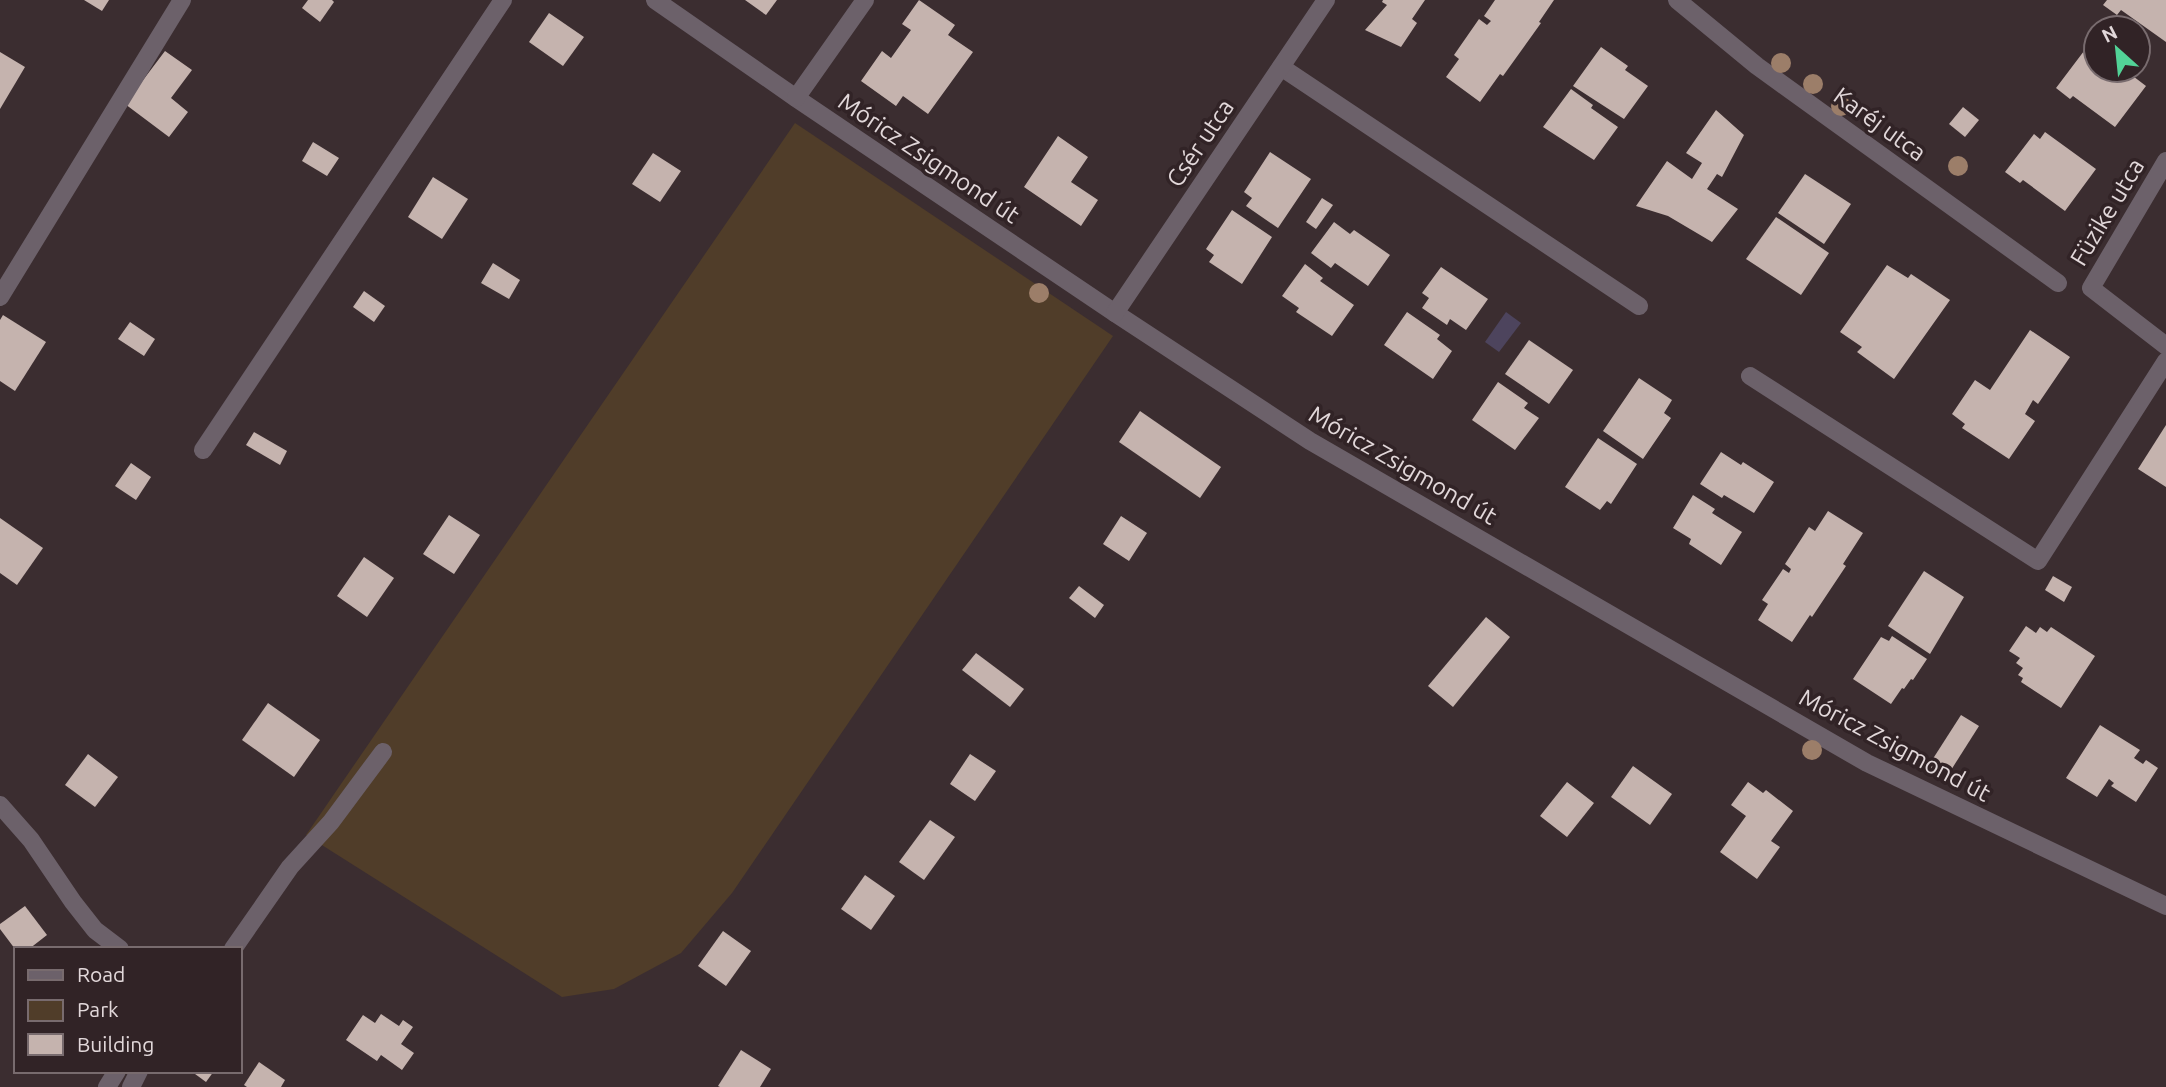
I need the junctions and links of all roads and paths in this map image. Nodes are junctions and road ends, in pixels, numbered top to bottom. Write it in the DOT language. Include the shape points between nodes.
graph roads {
  1 [pos="182,0"];
  2 [pos="503,0"];
  3 [pos="655,0"];
  4 [pos="865,0"];
  5 [pos="1326,0"];
  6 [pos="1677,0"];
  7 [pos="1281,67"];
  8 [pos="796,99"];
  9 [pos="2166,161"];
  10 [pos="2058,283"];
  11 [pos="0,297"];
  12 [pos="1639,306"];
  13 [pos="1115,313"];
  14 [pos="2166,346"];
  15 [pos="2166,361"];
  16 [pos="1750,376"];
  17 [pos="203,450"];
  18 [pos="383,752"];
  19 [pos="0,805"];
  20 [pos="2166,906"];
  21 [pos="117,947"];
  22 [pos="234,947"];
  1 -- 11 [label="street"];
  2 -- 17 [label="street"];
  3 -- 8 [label="street, Móricz Zsigmond út"];
  4 -- 8 [label="street"];
  5 -- 7 [label="street, Csér utca"];
  6 -- 10 [label="street, Karéj utca" via="1758,66"];
  7 -- 12 [label="street"];
  7 -- 13 [label="street, Csér utca"];
  8 -- 13 [label="street, Móricz Zsigmond út"];
  9 -- 14 [label="street, Füzike utca" via="2091,288"];
  13 -- 20 [label="street, Móricz Zsigmond út" via="1310,441 1867,763"];
  15 -- 16 [label="street" via="2038,561"];
  18 -- 22 [label="street" via="331,822 290,867"];
  19 -- 21 [label="street" via="31,840 95,930"];
}
